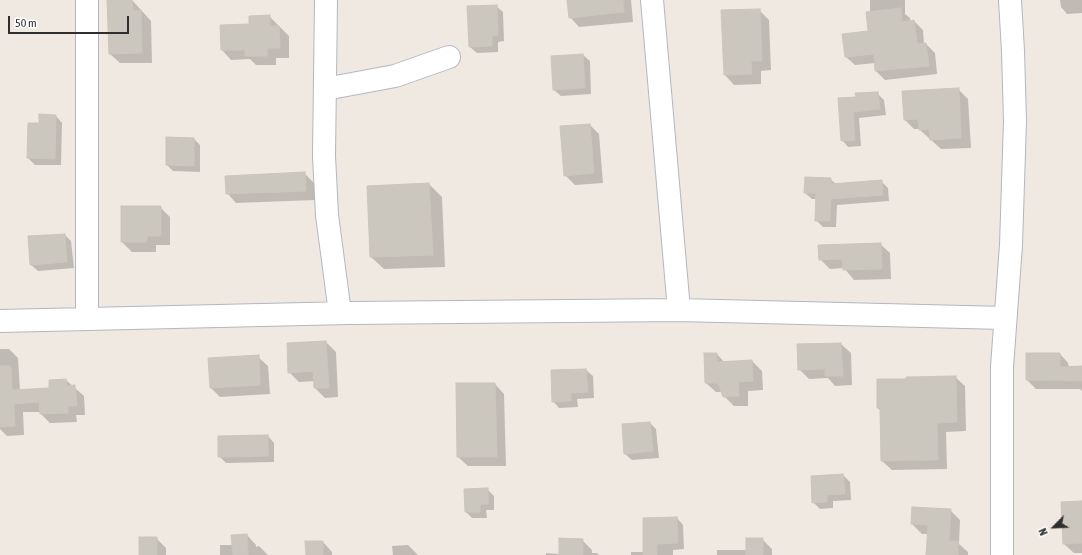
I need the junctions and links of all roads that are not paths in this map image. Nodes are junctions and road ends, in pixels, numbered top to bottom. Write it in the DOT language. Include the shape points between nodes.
graph roads {
  1 [pos="87,0"];
  2 [pos="326,0"];
  3 [pos="652,0"];
  4 [pos="1010,0"];
  5 [pos="449,57"];
  6 [pos="325,90"];
  7 [pos="679,310"];
  8 [pos="340,313"];
  9 [pos="1006,318"];
  10 [pos="87,319"];
  11 [pos="0,321"];
  12 [pos="1002,555"];
  1 -- 10 [label="street"];
  2 -- 6 [label="street"];
  3 -- 7 [label="street"];
  4 -- 9 [label="street" via="1015,121"];
  5 -- 6 [label="street" via="395,76"];
  6 -- 8 [label="street" via="324,156 327,207"];
  7 -- 8 [label="street"];
  7 -- 9 [label="street"];
  8 -- 10 [label="street"];
  9 -- 12 [label="street" via="1002,367"];
  10 -- 11 [label="street"];
}
